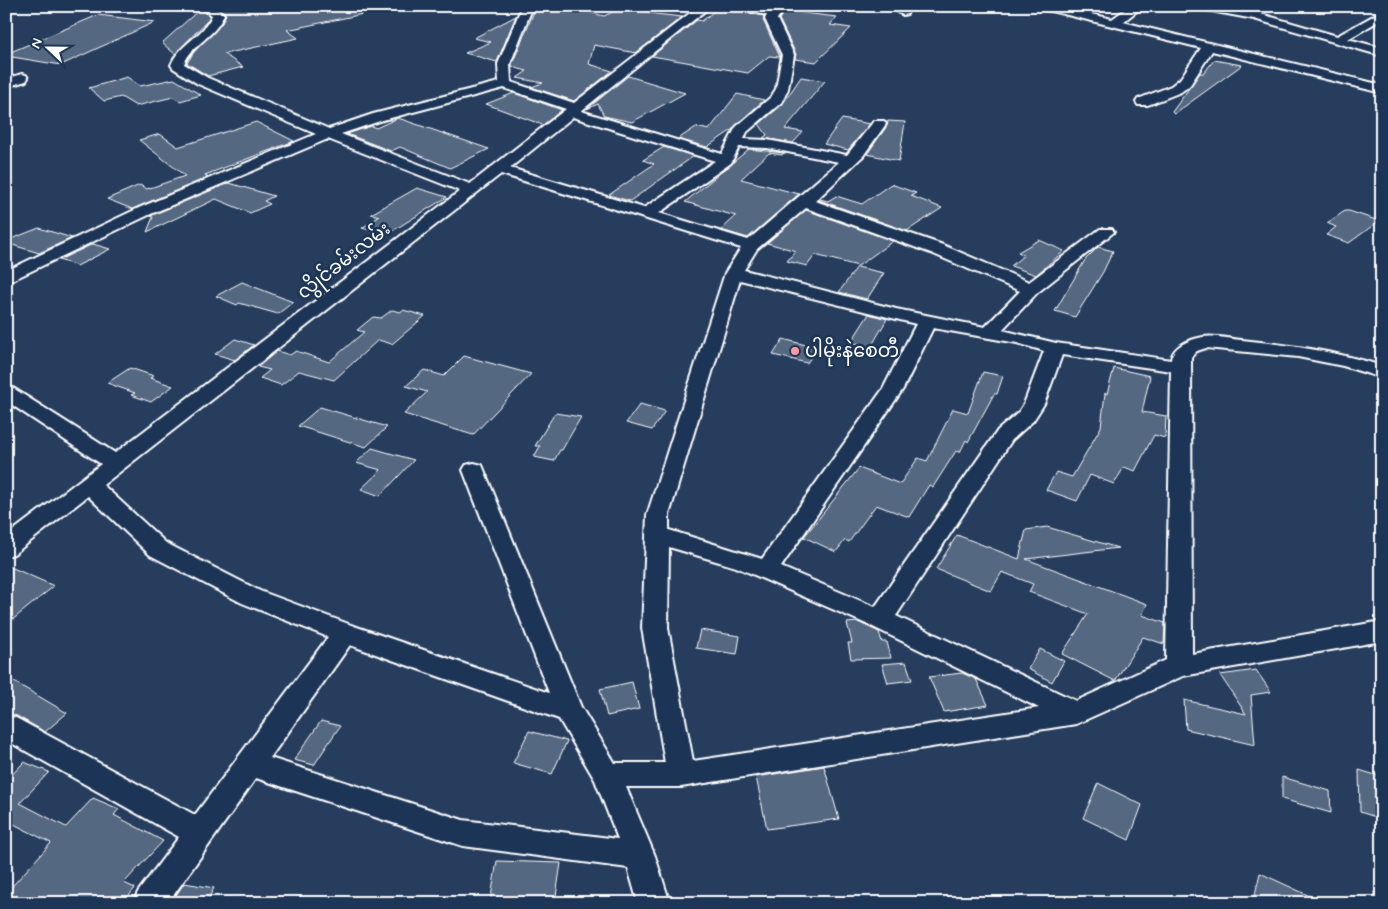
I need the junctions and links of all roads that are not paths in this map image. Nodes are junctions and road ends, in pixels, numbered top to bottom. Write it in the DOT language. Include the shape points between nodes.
graph roads {
  1 [pos="204,6"];
  2 [pos="528,6"];
  3 [pos="706,6"];
  4 [pos="739,6"];
  5 [pos="1043,6"];
  6 [pos="1138,6"];
  7 [pos="1200,6"];
  8 [pos="778,10"];
  9 [pos="1257,11"];
  10 [pos="1382,14"];
  11 [pos="1114,24"];
  12 [pos="1338,40"];
  13 [pos="1208,47"];
  14 [pos="1382,52"];
  15 [pos="22,78"];
  16 [pos="6,83"];
  17 [pos="505,84"];
  18 [pos="1382,89"];
  19 [pos="1143,102"];
  20 [pos="574,110"];
  21 [pos="879,124"];
  22 [pos="328,134"];
  23 [pos="736,143"];
  24 [pos="726,160"];
  25 [pos="849,160"];
  26 [pos="499,169"];
  27 [pos="471,190"];
  28 [pos="804,202"];
  29 [pos="648,214"];
  30 [pos="1106,232"];
  31 [pos="751,246"];
  32 [pos="734,273"];
  33 [pos="6,278"];
  34 [pos="1031,289"];
  35 [pos="927,321"];
  36 [pos="989,333"];
  37 [pos="1055,348"];
  38 [pos="1181,368"];
  39 [pos="1382,372"];
  40 [pos="6,392"];
  41 [pos="116,464"];
  42 [pos="474,470"];
  43 [pos="89,484"];
  44 [pos="658,535"];
  45 [pos="6,548"];
  46 [pos="766,571"];
  47 [pos="880,618"];
  48 [pos="1382,631"];
  49 [pos="345,633"];
  50 [pos="1179,666"];
  51 [pos="569,711"];
  52 [pos="1076,713"];
  53 [pos="6,726"];
  54 [pos="250,764"];
  55 [pos="606,775"];
  56 [pos="681,775"];
  57 [pos="200,833"];
  58 [pos="640,856"];
  59 [pos="149,903"];
  60 [pos="654,903"];
  1 -- 22 [label="street" via="218,14 214,25 181,55 177,65 202,81"];
  2 -- 17 [label="street" via="504,64"];
  3 -- 20 [label="street, လွိုင်ခမ်းလမ်း"];
  4 -- 8 [label="street"];
  5 -- 11 [label="street"];
  6 -- 11 [label="street"];
  7 -- 9 [label="street"];
  8 -- 23 [label="street" via="771,19 788,55 782,89 777,99 741,130"];
  9 -- 12 [label="street"];
  10 -- 12 [label="street"];
  11 -- 13 [label="street"];
  12 -- 14 [label="street"];
  13 -- 18 [label="street"];
  13 -- 19 [label="street" via="1185,82"];
  15 -- 16 [label="street"];
  17 -- 20 [label="street"];
  17 -- 22 [label="street" via="378,116"];
  20 -- 24 [label="street"];
  20 -- 26 [label="street, လွိုင်ခမ်းလမ်း"];
  21 -- 25 [label="street"];
  22 -- 27 [label="street"];
  22 -- 33 [label="street" via="147,210"];
  23 -- 24 [label="street"];
  23 -- 25 [label="street" via="767,144"];
  24 -- 29 [label="street"];
  25 -- 28 [label="street"];
  26 -- 27 [label="street, လွိုင်ခမ်းလမ်း"];
  26 -- 29 [label="street"];
  27 -- 41 [label="street, လွိုင်ခမ်းလမ်း"];
  28 -- 31 [label="street"];
  28 -- 34 [label="street" via="937,249"];
  29 -- 31 [label="street"];
  30 -- 34 [label="street"];
  31 -- 32 [label="street"];
  32 -- 35 [label="street"];
  32 -- 44 [label="street" via="658,515"];
  34 -- 36 [label="street"];
  35 -- 36 [label="street"];
  35 -- 46 [label="street" via="893,389"];
  36 -- 37 [label="street"];
  37 -- 38 [label="street"];
  37 -- 47 [label="street" via="1026,417 1005,435"];
  38 -- 39 [label="street" via="1181,355 1190,347 1205,342 1298,351"];
  38 -- 50 [label="street"];
  40 -- 41 [label="street"];
  41 -- 43 [label="street, လွိုင်ခမ်းလမ်း"];
  42 -- 51 [label="street"];
  43 -- 45 [label="street, လွိုင်ခမ်းလမ်း"];
  43 -- 49 [label="street" via="158,549 251,597"];
  44 -- 46 [label="street" via="744,561"];
  44 -- 56 [label="street" via="655,628"];
  46 -- 47 [label="street"];
  47 -- 52 [label="street"];
  48 -- 50 [label="street"];
  49 -- 51 [label="street"];
  49 -- 54 [label="street"];
  50 -- 52 [label="street"];
  51 -- 55 [label="street"];
  52 -- 56 [label="street"];
  53 -- 57 [label="street"];
  54 -- 57 [label="street"];
  54 -- 58 [label="street" via="463,833"];
  55 -- 56 [label="street"];
  55 -- 58 [label="street"];
  57 -- 59 [label="street"];
  58 -- 60 [label="street"];
}
